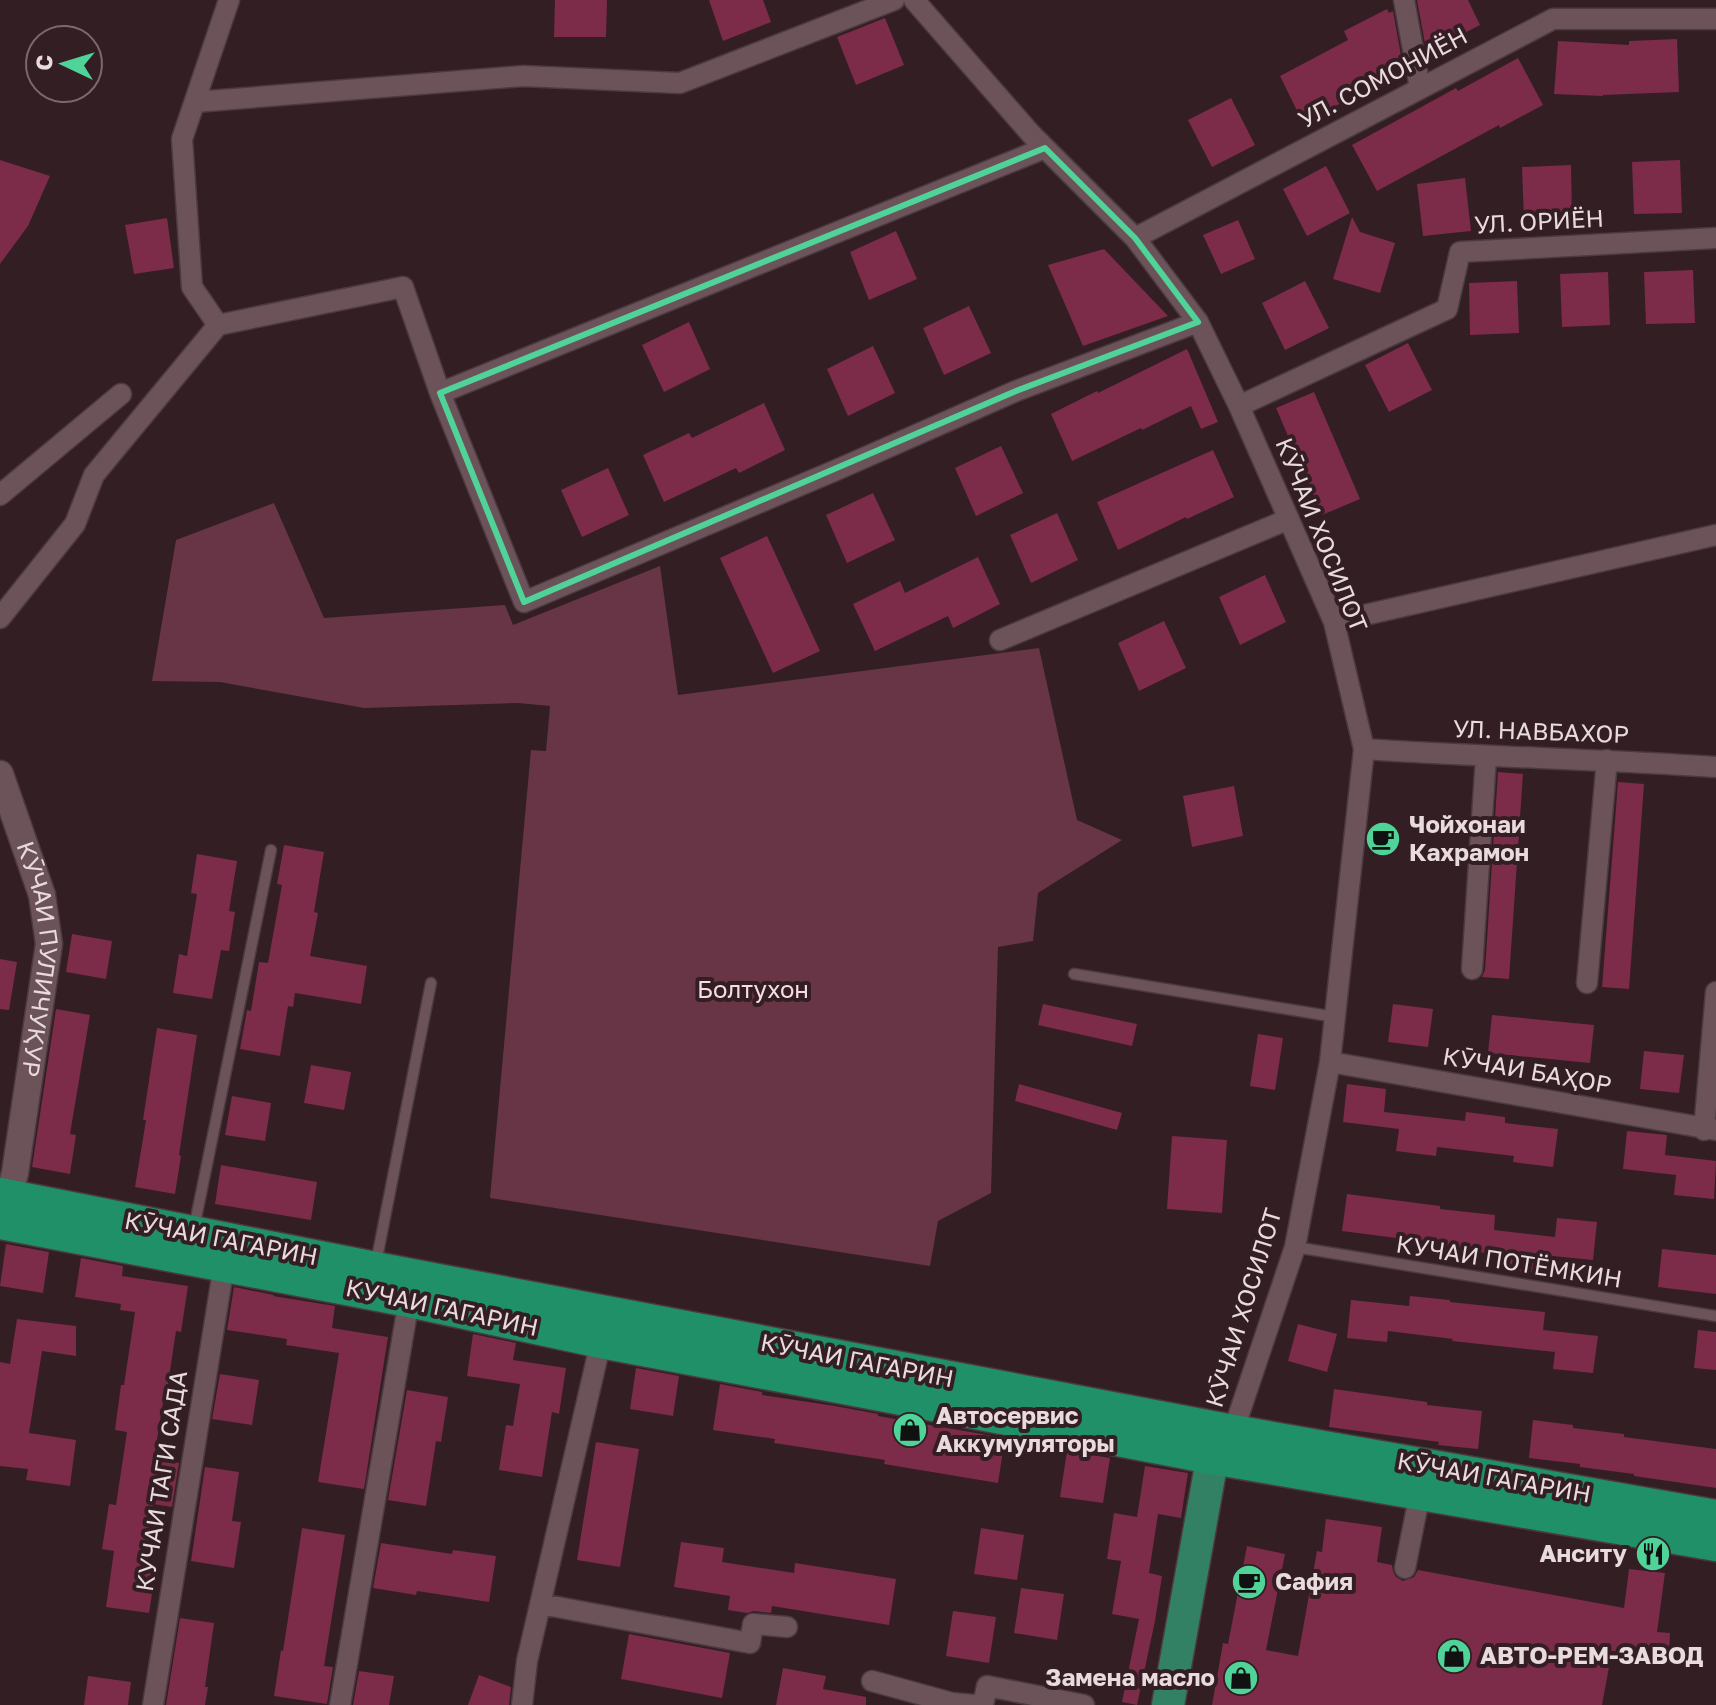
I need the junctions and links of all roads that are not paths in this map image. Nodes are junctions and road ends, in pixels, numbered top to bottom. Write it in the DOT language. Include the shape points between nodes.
graph roads {
  1 [pos="229,0"];
  2 [pos="894,0"];
  3 [pos="914,0"];
  4 [pos="1404,0"];
  5 [pos="1716,19"];
  6 [pos="1420,88"];
  7 [pos="195,102"];
  8 [pos="1045,148"];
  9 [pos="1135,238"];
  10 [pos="1716,238"];
  11 [pos="1198,322"];
  12 [pos="218,325"];
  13 [pos="440,393"];
  14 [pos="121,394"];
  15 [pos="1239,406"];
  16 [pos="0,495"];
  17 [pos="1289,519"];
  18 [pos="1716,535"];
  19 [pos="0,618"];
  20 [pos="1334,622"];
  21 [pos="1000,640"];
  22 [pos="1364,749"];
  23 [pos="1486,757"];
  24 [pos="1607,760"];
  25 [pos="1716,767"];
  26 [pos="0,774"];
  27 [pos="271,850"];
  28 [pos="1472,969"];
  29 [pos="1074,974"];
  30 [pos="431,983"];
  31 [pos="1587,983"];
  32 [pos="1716,992"];
  33 [pos="1335,1017"];
  34 [pos="1330,1062"];
  35 [pos="1710,1130"];
  36 [pos="2,1214"];
  37 [pos="193,1234"];
  38 [pos="1295,1247"];
  39 [pos="224,1265"];
  40 [pos="375,1269"];
  41 [pos="409,1300"];
  42 [pos="1716,1316"];
  43 [pos="601,1341"];
  44 [pos="1223,1445"];
  45 [pos="1420,1493"];
  46 [pos="1716,1517"];
  47 [pos="1716,1544"];
  48 [pos="1405,1568"];
  49 [pos="541,1604"];
  50 [pos="787,1627"];
  51 [pos="872,1681"];
  52 [pos="153,1705"];
  53 [pos="340,1705"];
  54 [pos="522,1705"];
  55 [pos="974,1705"];
  56 [pos="983,1705"];
  57 [pos="1084,1705"];
  58 [pos="1168,1705"];
  59 [pos="1182,1705"];
  1 -- 7 [label="street"];
  2 -- 7 [label="street" via="680,83 523,76"];
  3 -- 8 [label="street, КӮЧАИ ХОСИЛОТ"];
  4 -- 6 [label="street"];
  5 -- 6 [label="street, УЛ. СОМОНИЁН" via="1553,19"];
  6 -- 9 [label="street, УЛ. СОМОНИЁН"];
  7 -- 12 [label="street" via="182,139 192,287"];
  8 -- 9 [label="street, КӮЧАИ ХОСИЛОТ"];
  8 -- 13 [label="street"];
  9 -- 11 [label="street, КӮЧАИ ХОСИЛОТ"];
  10 -- 15 [label="street, УЛ. ОРИЁН" via="1460,252 1447,309"];
  11 -- 13 [label="street" via="1016,391 524,602"];
  11 -- 15 [label="street, КӮЧАИ ХОСИЛОТ"];
  12 -- 13 [label="street" via="403,287"];
  12 -- 19 [label="street" via="94,475 75,524"];
  14 -- 16 [label="street"];
  15 -- 17 [label="street, КӮЧАИ ХОСИЛОТ"];
  17 -- 20 [label="street, КӮЧАИ ХОСИЛОТ"];
  17 -- 21 [label="street"];
  18 -- 20 [label="street"];
  20 -- 22 [label="street, КӮЧАИ ХОСИЛОТ"];
  22 -- 23 [label="street, УЛ. НАВБАХОР"];
  22 -- 33 [label="street, КӮЧАИ ХОСИЛОТ"];
  23 -- 24 [label="street, УЛ. НАВБАХОР"];
  23 -- 28 [label="street"];
  24 -- 25 [label="street, УЛ. НАВБАХОР"];
  24 -- 31 [label="street"];
  26 -- 36 [label="street, КӮЧАИ ПУЛИЧУҚУР" via="42,895 49,944 15,1173"];
  27 -- 37 [label="lane"];
  29 -- 33 [label="lane"];
  30 -- 40 [label="lane"];
  32 -- 35 [label="street"];
  33 -- 34 [label="street, КӮЧАИ ХОСИЛОТ"];
  34 -- 35 [label="street, КӮЧАИ БАҲОР"];
  34 -- 38 [label="street, КӮЧАИ ХОСИЛОТ"];
  36 -- 37 [label="highway, КӮЧАИ ГАГАРИН" via="38,1204"];
  36 -- 39 [label="highway, КУЧАИ ГАГАРИН"];
  37 -- 40 [label="highway, КӮЧАИ ГАГАРИН"];
  38 -- 42 [label="lane, КУЧАИ ПОТЁМКИН"];
  38 -- 44 [label="street, КӮЧАИ ХОСИЛОТ"];
  39 -- 41 [label="highway, КУЧАИ ГАГАРИН"];
  39 -- 52 [label="street, КУЧАИ ТАГИ САДА"];
  40 -- 44 [label="highway, КӮЧАИ ГАГАРИН"];
  41 -- 43 [label="highway, КУЧАИ ГАГАРИН"];
  41 -- 53 [label="street"];
  43 -- 44 [label="highway, КӮЧАИ ГАГАРИН"];
  43 -- 49 [label="street"];
  44 -- 45 [label="highway, КӮЧАИ ГАГАРИН"];
  44 -- 46 [label="highway, КӮЧАИ ГАГАРИН"];
  44 -- 58 [label="main road"];
  44 -- 59 [label="main road"];
  45 -- 47 [label="highway, КӮЧАИ ГАГАРИН"];
  45 -- 48 [label="street"];
  49 -- 50 [label="street" via="750,1643 753,1624"];
  49 -- 54 [label="street"];
  51 -- 55 [label="street"];
  56 -- 57 [label="street" via="987,1686"];
}
